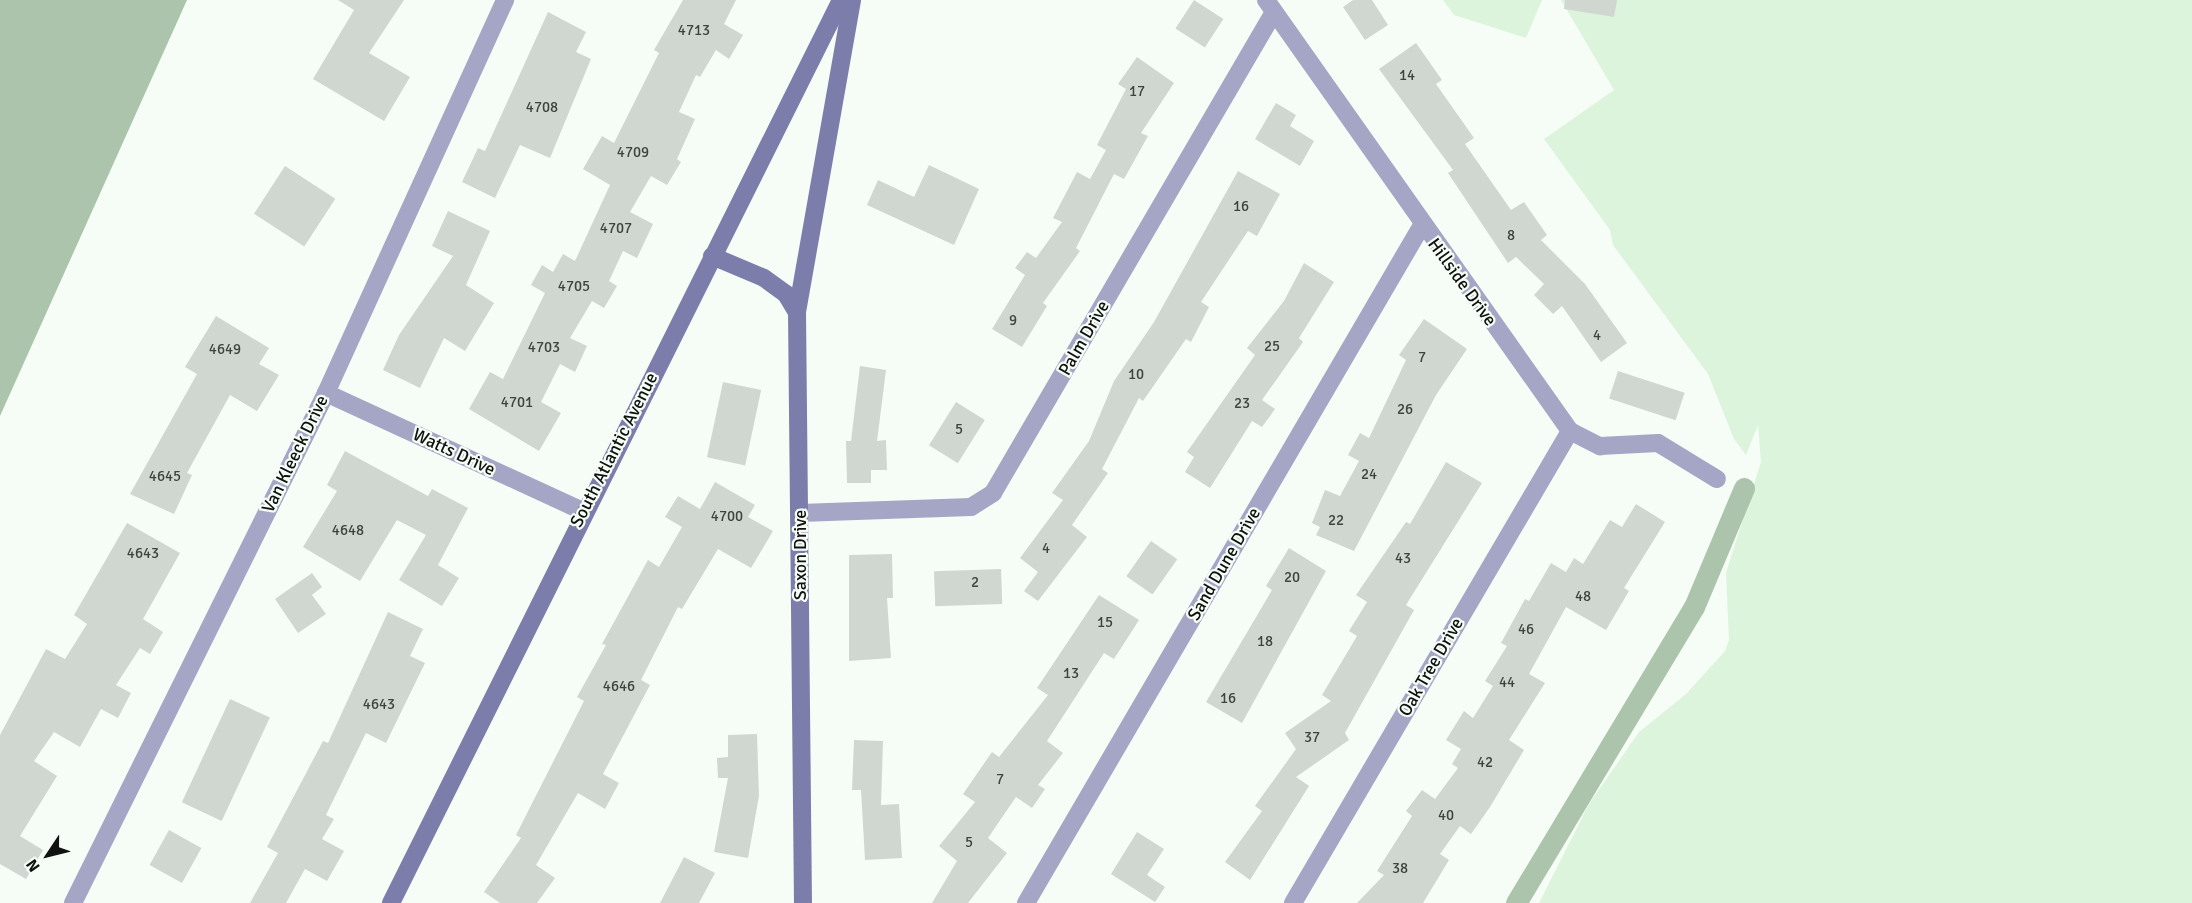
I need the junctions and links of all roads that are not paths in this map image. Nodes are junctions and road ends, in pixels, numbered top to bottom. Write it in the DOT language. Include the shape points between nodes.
graph roads {
  1 [pos="506,0"];
  2 [pos="841,0"];
  3 [pos="852,0"];
  4 [pos="1270,6"];
  5 [pos="1422,225"];
  6 [pos="712,256"];
  7 [pos="797,312"];
  8 [pos="326,393"];
  9 [pos="1570,431"];
  10 [pos="1717,478"];
  11 [pos="583,511"];
  12 [pos="800,513"];
  13 [pos="73,903"];
  14 [pos="391,903"];
  15 [pos="803,903"];
  16 [pos="1026,903"];
  17 [pos="1293,903"];
  1 -- 8 [label="street, Van Kleeck Drive"];
  2 -- 6 [label="street, South Atlantic Avenue"];
  3 -- 7 [label="street, Saxon Drive"];
  4 -- 5 [label="street, Hillside Drive"];
  4 -- 12 [label="street, Palm Drive" via="993,493 971,507"];
  5 -- 9 [label="street, Hillside Drive"];
  5 -- 16 [label="street, Sand Dune Drive"];
  6 -- 7 [label="street" via="764,278 786,294"];
  6 -- 11 [label="street, South Atlantic Avenue"];
  7 -- 12 [label="street, Saxon Drive"];
  8 -- 11 [label="street, Watts Drive"];
  8 -- 13 [label="street, Van Kleeck Drive"];
  9 -- 10 [label="street, Hillside Drive" via="1600,446 1658,443"];
  9 -- 17 [label="street, Oak Tree Drive"];
  11 -- 14 [label="street, South Atlantic Avenue"];
  12 -- 15 [label="street, Saxon Drive"];
}
